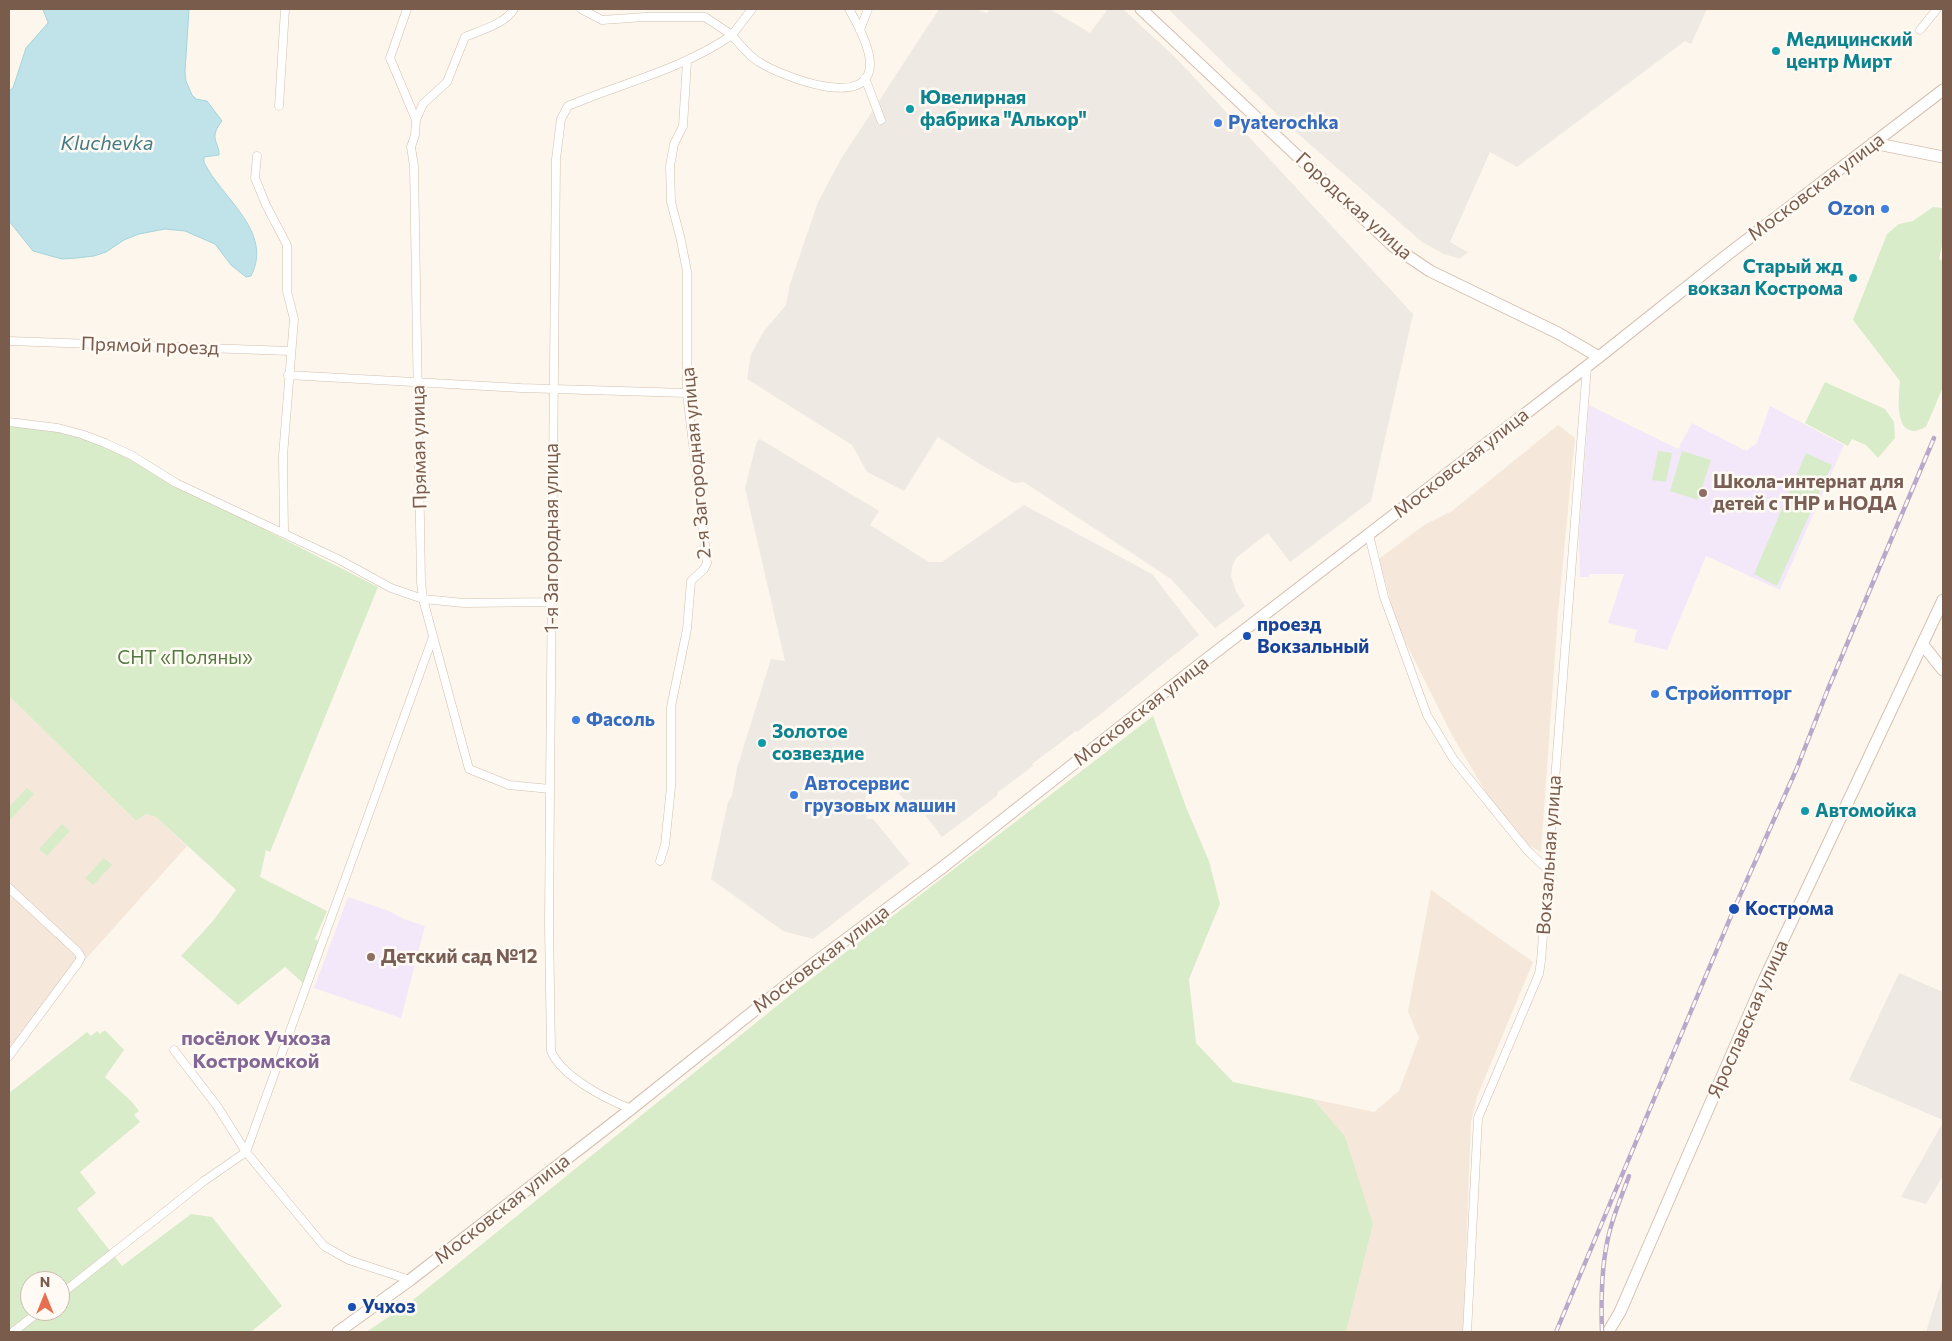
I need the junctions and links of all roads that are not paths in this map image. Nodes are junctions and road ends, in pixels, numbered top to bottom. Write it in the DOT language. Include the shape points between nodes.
graph roads {
  1 [pos="285,9"];
  2 [pos="407,9"];
  3 [pos="514,9"];
  4 [pos="581,9"];
  5 [pos="752,9"];
  6 [pos="850,9"];
  7 [pos="868,9"];
  8 [pos="1937,9"];
  9 [pos="1146,11"];
  10 [pos="860,30"];
  11 [pos="1920,30"];
  12 [pos="732,35"];
  13 [pos="687,61"];
  14 [pos="865,78"];
  15 [pos="1943,90"];
  16 [pos="279,106"];
  17 [pos="416,120"];
  18 [pos="881,120"];
  19 [pos="1873,143"];
  20 [pos="257,156"];
  21 [pos="1943,156"];
  22 [pos="9,341"];
  23 [pos="290,351"];
  24 [pos="1599,357"];
  25 [pos="1587,366"];
  26 [pos="288,375"];
  27 [pos="418,381"];
  28 [pos="553,389"];
  29 [pos="687,393"];
  30 [pos="9,422"];
  31 [pos="284,533"];
  32 [pos="1368,535"];
  33 [pos="423,600"];
  34 [pos="1943,600"];
  35 [pos="551,602"];
  36 [pos="433,636"];
  37 [pos="1923,645"];
  38 [pos="1943,670"];
  39 [pos="550,789"];
  40 [pos="660,861"];
  41 [pos="1548,870"];
  42 [pos="9,888"];
  43 [pos="174,1050"];
  44 [pos="9,1056"];
  45 [pos="631,1109"];
  46 [pos="246,1152"];
  47 [pos="410,1280"];
  48 [pos="70,1287"];
  49 [pos="27,1321"];
  50 [pos="13,1332"];
  51 [pos="338,1332"];
  52 [pos="1467,1332"];
  53 [pos="1608,1332"];
  1 -- 16 [label="street"];
  2 -- 17 [label="street" via="390,58"];
  3 -- 17 [label="street" via="510,16 465,37 447,82 423,104"];
  4 -- 12 [label="street" via="602,20 705,17"];
  5 -- 12 [label="street, 1-я Загородная улица"];
  6 -- 10 [label="street"];
  7 -- 10 [label="street"];
  8 -- 11 [label="street"];
  9 -- 24 [label="main road, Городская улица" via="1393,246 1430,271 1558,333"];
  10 -- 14 [label="street" via="870,62"];
  12 -- 13 [label="street, 1-я Загородная улица"];
  12 -- 14 [label="street" via="758,62 790,77 835,89 854,87"];
  13 -- 28 [label="street, 1-я Загородная улица" via="568,106 561,118 556,159"];
  13 -- 29 [label="street, 2-я Загородная улица" via="683,126 674,144 670,166 671,202 687,271"];
  14 -- 18 [label="street"];
  15 -- 19 [label="main road, Московская улица"];
  17 -- 27 [label="street, Прямая улица" via="411,147"];
  19 -- 21 [label="main road"];
  19 -- 24 [label="main road, Московская улица"];
  20 -- 23 [label="street" via="255,178 287,245 287,291 294,318"];
  22 -- 23 [label="street, Прямой проезд"];
  23 -- 26 [label="street"];
  24 -- 25 [label="main road, Московская улица"];
  25 -- 32 [label="main road, Московская улица"];
  25 -- 41 [label="street, Вокзальная улица"];
  26 -- 27 [label="street"];
  26 -- 31 [label="street" via="283,456"];
  27 -- 28 [label="street"];
  27 -- 33 [label="street, Прямая улица"];
  28 -- 29 [label="street"];
  28 -- 35 [label="street, 1-я Загородная улица"];
  29 -- 40 [label="street, 2-я Загородная улица" via="707,563 691,581 687,628 671,707 672,788"];
  30 -- 31 [label="street" via="58,428 89,437"];
  31 -- 33 [label="street" via="390,588"];
  32 -- 41 [label="street" via="1384,597 1427,715 1471,782 1527,850"];
  32 -- 45 [label="main road, Московская улица" via="943,867 809,967"];
  33 -- 35 [label="street"];
  33 -- 36 [label="street, Прямая улица"];
  34 -- 37 [label="main road, Ярославская улица"];
  35 -- 39 [label="street, 1-я Загородная улица"];
  36 -- 39 [label="street, Прямая улица" via="468,769 509,785"];
  36 -- 46 [label="street"];
  37 -- 38 [label="main road"];
  37 -- 53 [label="main road, Ярославская улица" via="1764,980 1624,1303"];
  39 -- 45 [label="street, 1-я Загородная улица" via="551,1051 581,1083"];
  41 -- 52 [label="street, Вокзальная улица" via="1539,974 1478,1118"];
  42 -- 44 [label="street" via="81,957"];
  43 -- 46 [label="street" via="217,1106"];
  45 -- 47 [label="main road, Московская улица"];
  46 -- 47 [label="street" via="324,1246 349,1260"];
  46 -- 48 [label="street" via="204,1181"];
  47 -- 51 [label="main road, Московская улица"];
  49 -- 50 [label="street"];
}
